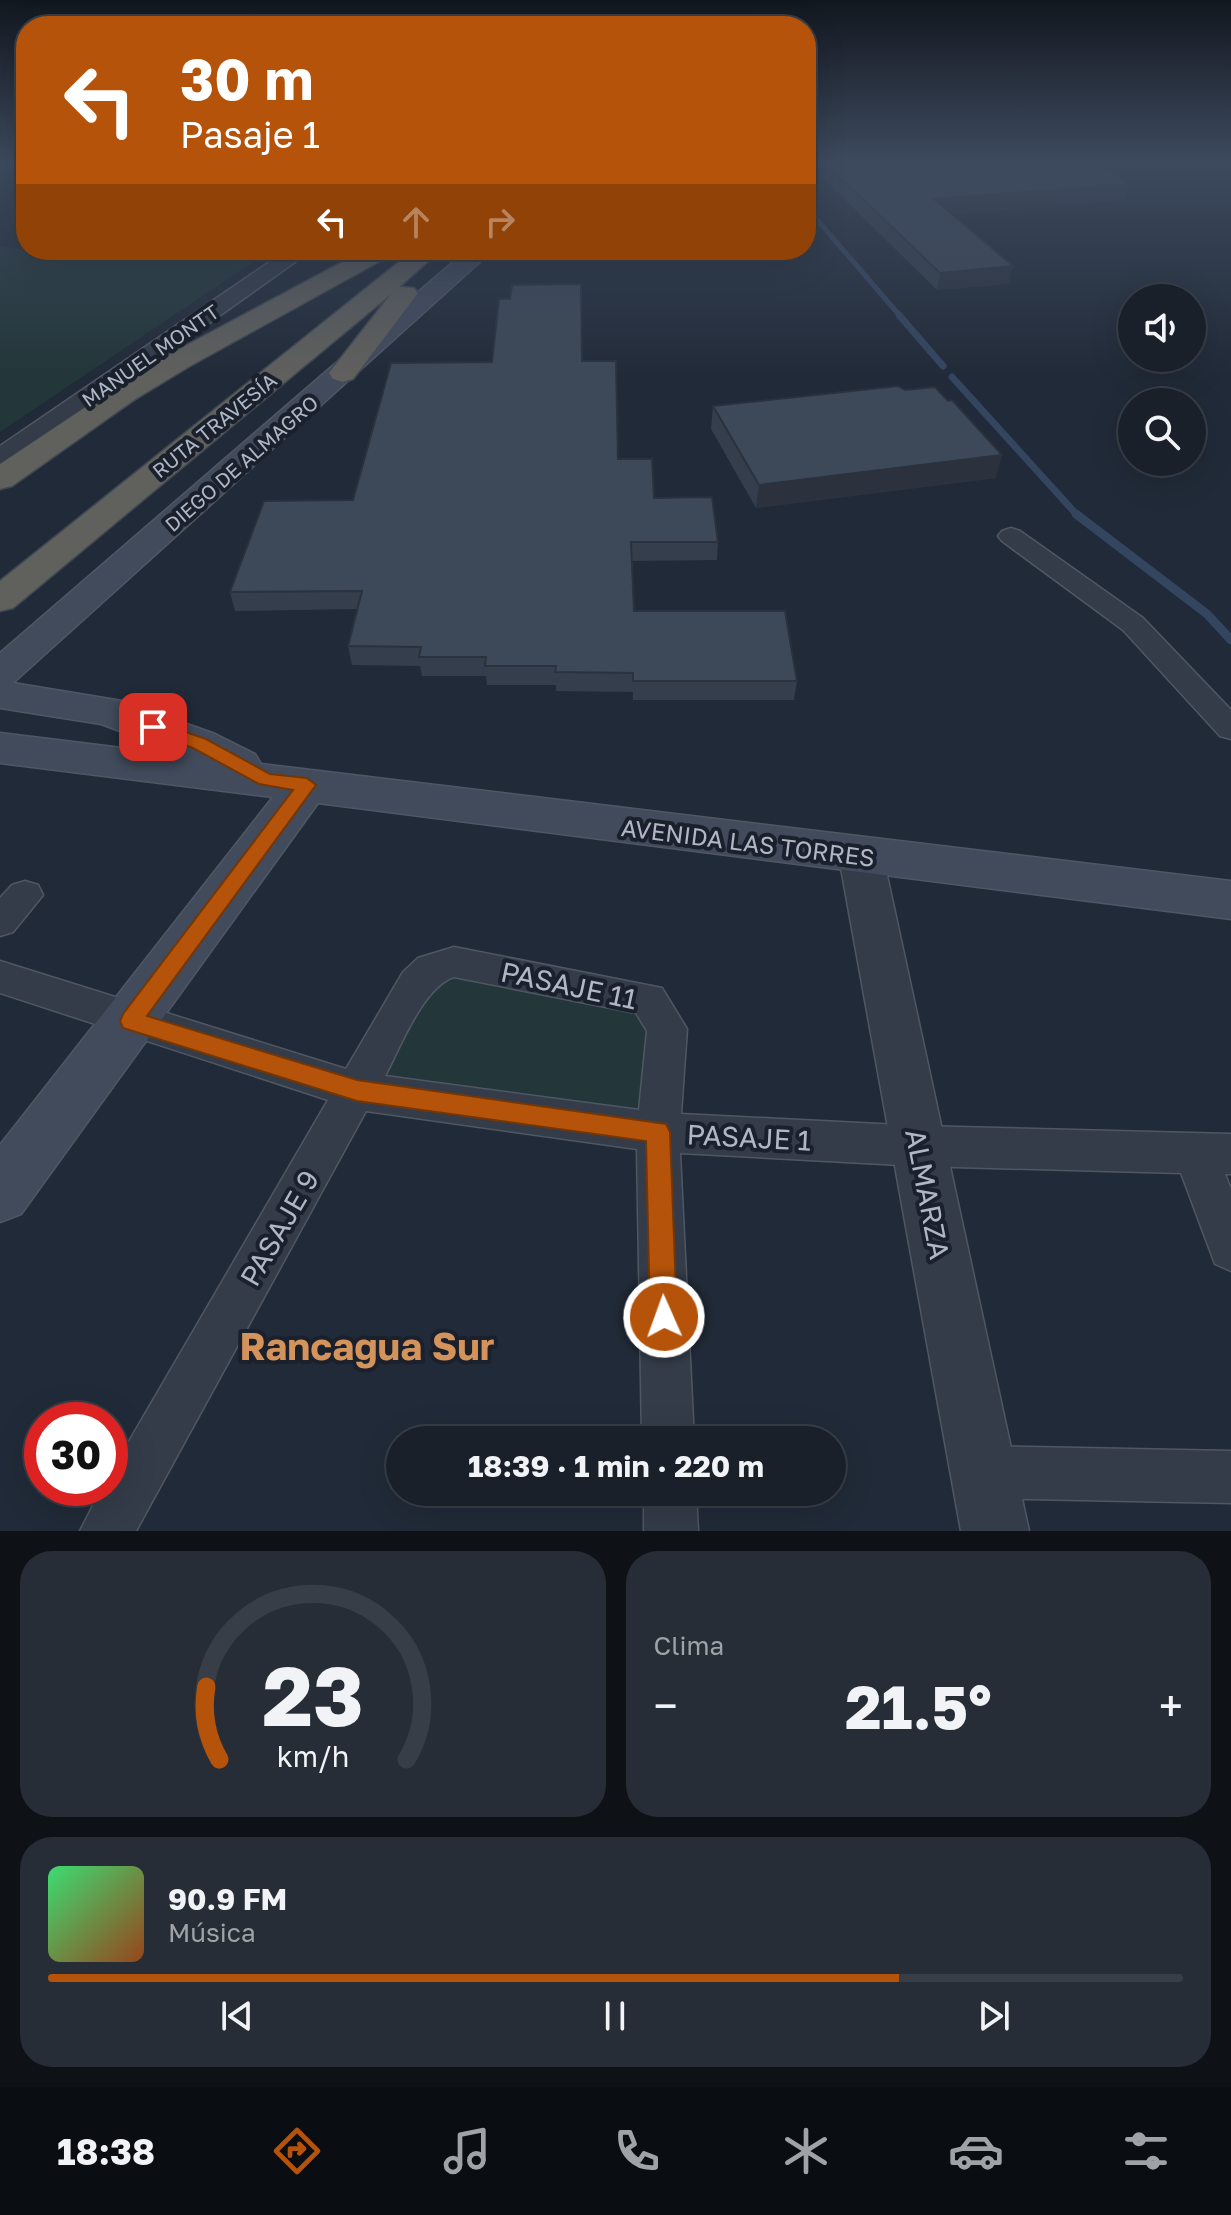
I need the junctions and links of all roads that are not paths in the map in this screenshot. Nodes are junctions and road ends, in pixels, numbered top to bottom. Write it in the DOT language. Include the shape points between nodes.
graph roads {
  1 [pos="287,260"];
  2 [pos="365,260"];
  3 [pos="389,260"];
  4 [pos="417,260"];
  5 [pos="434,260"];
  6 [pos="470,260"];
  7 [pos="343,373"];
  8 [pos="0,459"];
  9 [pos="0,479"];
  10 [pos="1011,536"];
  11 [pos="0,566"];
  12 [pos="0,600"];
  13 [pos="0,674"];
  14 [pos="0,695"];
  15 [pos="1231,729"];
  16 [pos="0,748"];
  17 [pos="286,782"];
  18 [pos="861,857"];
  19 [pos="25,895"];
  20 [pos="1231,900"];
  21 [pos="0,922"];
  22 [pos="431,969"];
  23 [pos="0,977"];
  24 [pos="131,1021"];
  25 [pos="357,1091"];
  26 [pos="658,1132"];
  27 [pos="919,1146"];
  28 [pos="1213,1154"];
  29 [pos="0,1193"];
  30 [pos="1231,1248"];
  31 [pos="668,1426"];
  32 [pos="983,1472"];
  33 [pos="1231,1477"];
  34 [pos="670,1506"];
  35 [pos="107,1531"];
  36 [pos="671,1531"];
  37 [pos="995,1531"];
  1 -- 8 [label="street, MANUEL MONTT"];
  2 -- 9 [label="highway" via="180,360"];
  3 -- 11 [label="highway, RUTA TRAVESÍA"];
  4 -- 12 [label="highway, RUTA TRAVESÍA"];
  5 -- 7 [label="highway"];
  6 -- 7 [label="main road, DIEGO DE ALMAGRO"];
  7 -- 13 [label="main road, DIEGO DE ALMAGRO"];
  10 -- 15 [label="street" via="1133,624"];
  14 -- 17 [label="main road, AVENIDA LAS TORRES" via="107,711"];
  16 -- 17 [label="main road, AVENIDA LAS TORRES"];
  17 -- 18 [label="main road, AVENIDA LAS TORRES"];
  17 -- 24 [label="main road"];
  18 -- 20 [label="main road, AVENIDA LAS TORRES"];
  18 -- 27 [label="street, ALMARZA"];
  19 -- 21 [label="street"];
  22 -- 25 [label="street, PASAJE 9" via="416,983"];
  22 -- 26 [label="street, PASAJE 11" via="454,962 648,999 667,1029"];
  23 -- 24 [label="street, PASAJE 1"];
  24 -- 25 [label="street, PASAJE 1"];
  24 -- 29 [label="main road"];
  25 -- 26 [label="street, PASAJE 1"];
  25 -- 35 [label="street, PASAJE 9"];
  26 -- 27 [label="street, PASAJE 1"];
  26 -- 31 [label="street, PASAJE 11"];
  27 -- 28 [label="street, PASAJE 1"];
  27 -- 32 [label="street, ALMARZA"];
  28 -- 30 [label="street"];
  32 -- 33 [label="street"];
  32 -- 37 [label="street, ALMARZA"];
  34 -- 36 [label="street"];
}
